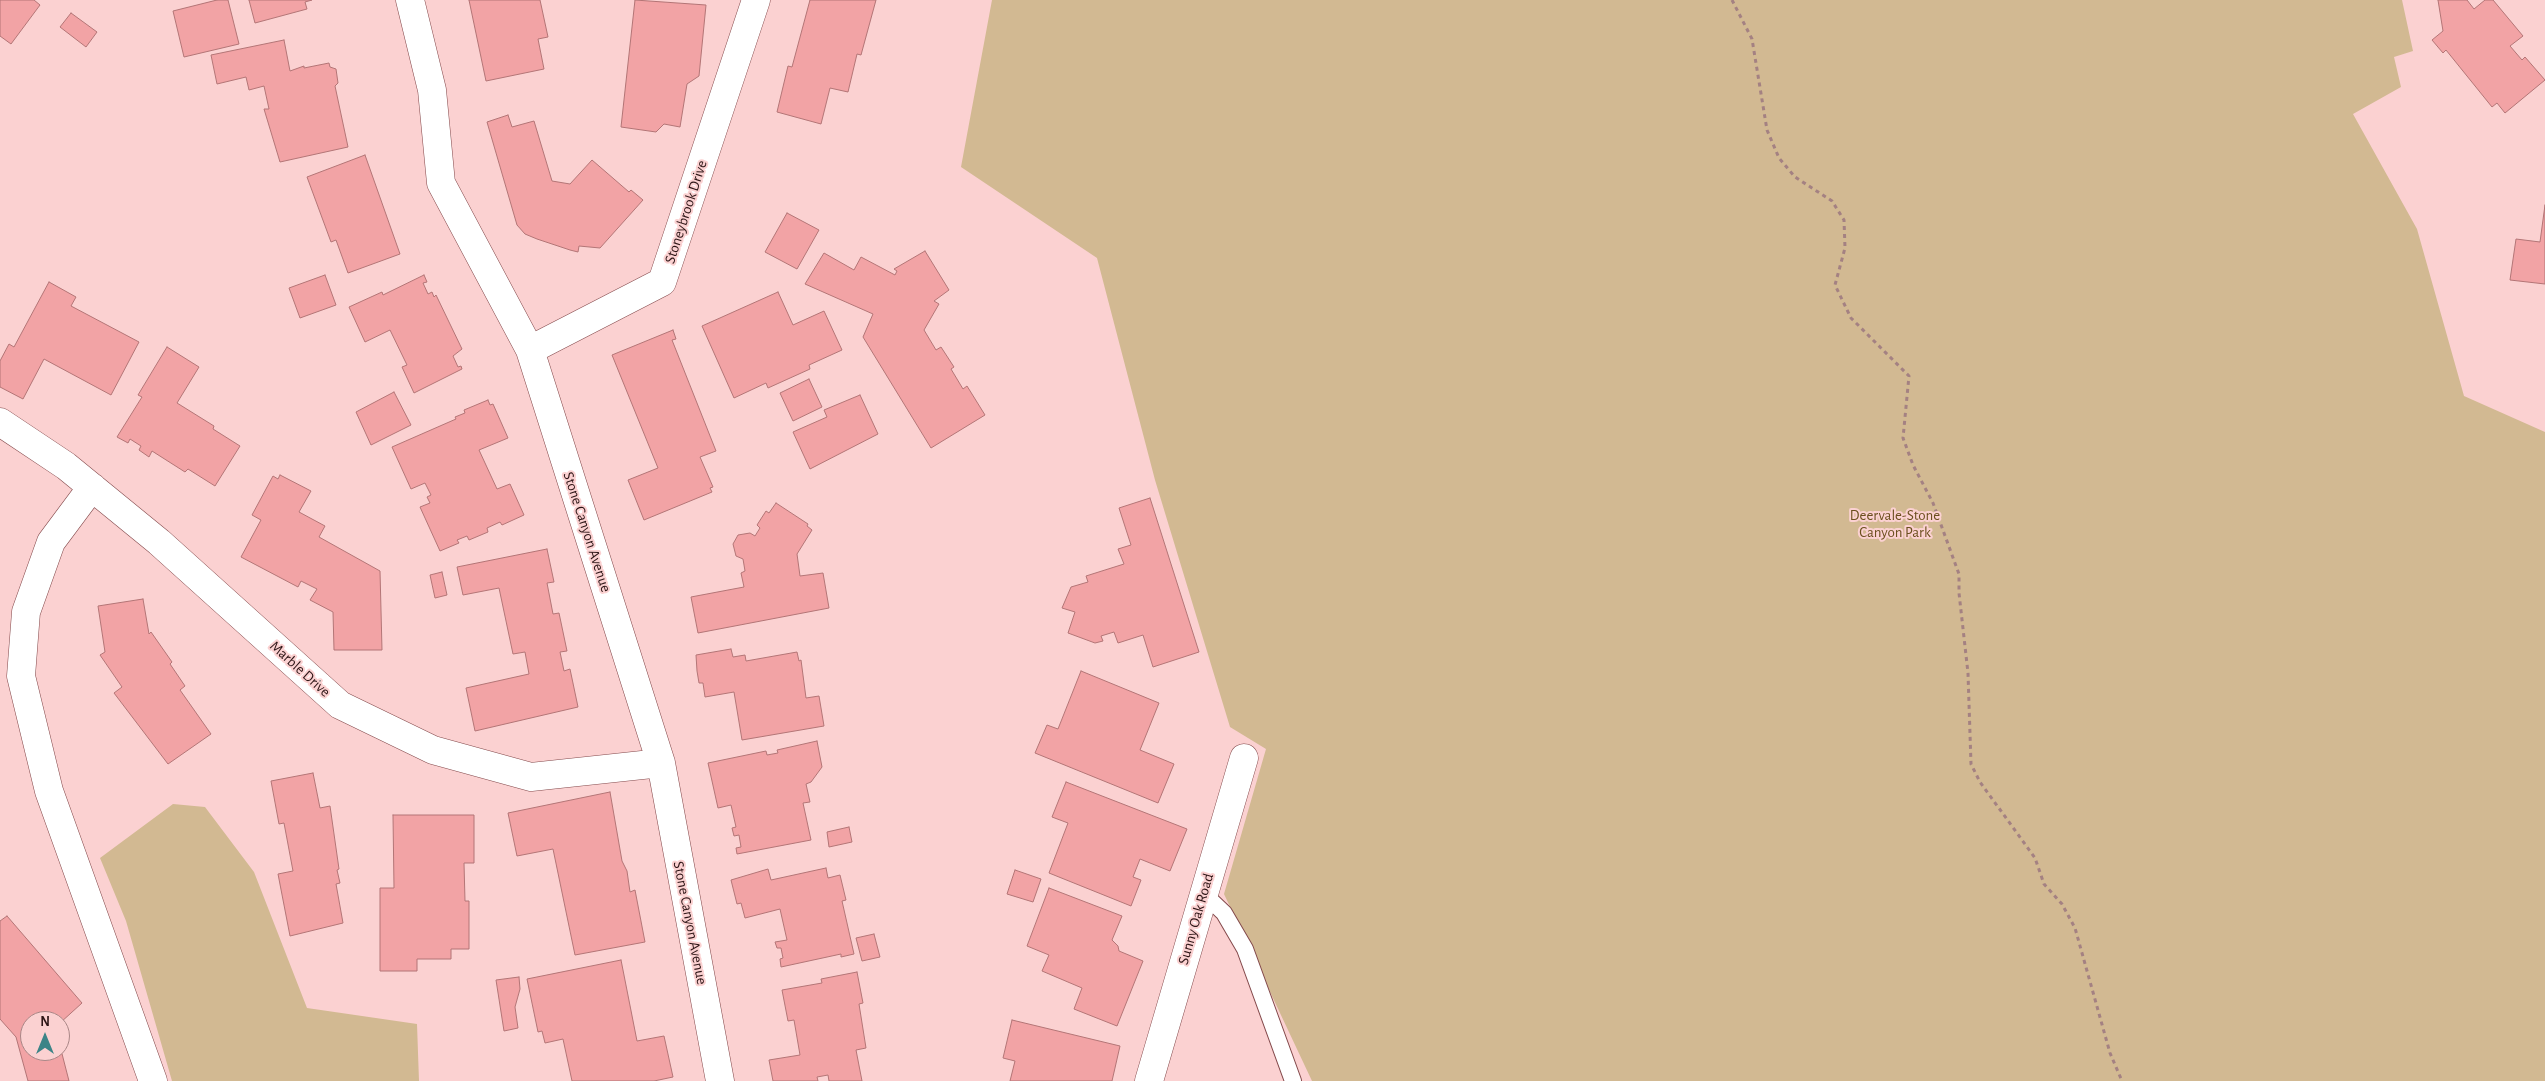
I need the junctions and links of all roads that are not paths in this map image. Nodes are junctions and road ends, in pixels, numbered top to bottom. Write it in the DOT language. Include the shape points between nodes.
graph roads {
  1 [pos="410,0"];
  2 [pos="756,0"];
  3 [pos="530,350"];
  4 [pos="0,422"];
  5 [pos="92,487"];
  6 [pos="1244,758"];
  7 [pos="661,763"];
  8 [pos="1204,894"];
  9 [pos="153,1081"];
  10 [pos="720,1081"];
  11 [pos="1149,1081"];
  12 [pos="1293,1081"];
  1 -- 3 [label="street, Stone Canyon Avenue" via="432,90 441,183"];
  2 -- 3 [label="street, Stoneybrook Drive" via="662,282"];
  3 -- 7 [label="street, Stone Canyon Avenue"];
  4 -- 5 [label="street, Marble Drive"];
  5 -- 7 [label="street, Marble Drive" via="159,542 340,705 433,750 531,777"];
  5 -- 9 [label="street" via="52,542 26,612 21,676 49,791"];
  6 -- 8 [label="street, Sunny Oak Road"];
  7 -- 10 [label="street, Stone Canyon Avenue"];
  8 -- 11 [label="street, Sunny Oak Road"];
  8 -- 12 [label="lane" via="1224,913 1245,949"];
}
